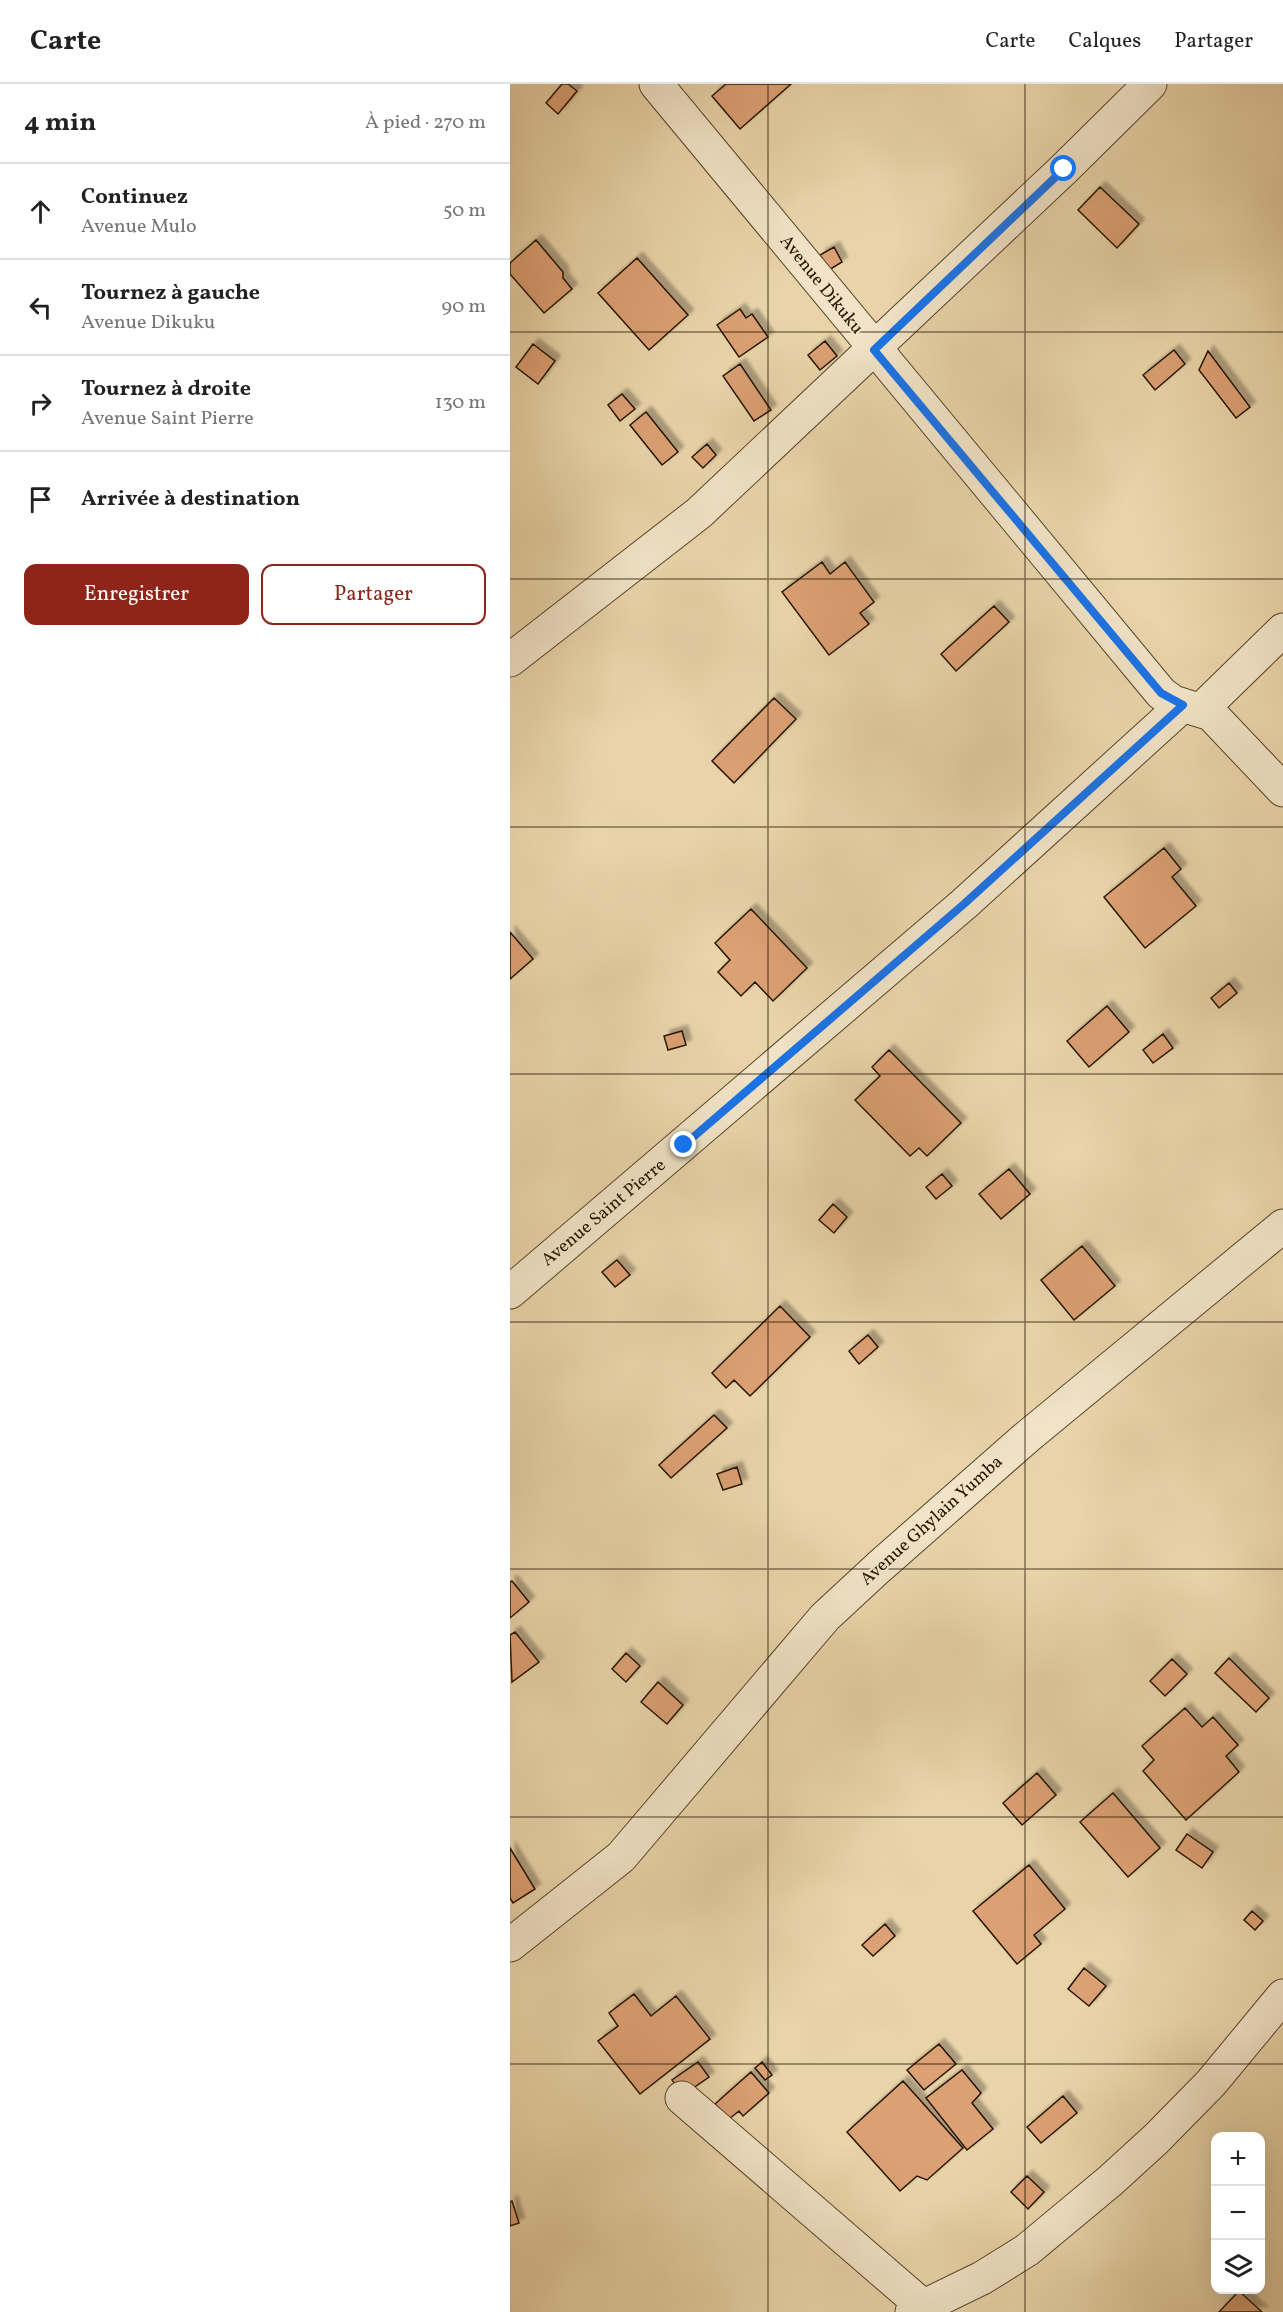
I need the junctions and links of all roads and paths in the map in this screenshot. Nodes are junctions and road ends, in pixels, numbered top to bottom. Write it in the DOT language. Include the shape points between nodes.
graph roads {
  1 [pos="656,84"];
  2 [pos="1150,84"];
  3 [pos="874,350"];
  4 [pos="1283,630"];
  5 [pos="510,660"];
  6 [pos="1192,707"];
  7 [pos="1283,790"];
  8 [pos="1283,1226"];
  9 [pos="510,1292"];
  10 [pos="510,1945"];
  11 [pos="1283,1996"];
  12 [pos="682,2098"];
  13 [pos="918,2309"];
  1 -- 3 [label="street, Avenue Dikuku"];
  2 -- 3 [label="street"];
  3 -- 5 [label="street" via="699,513"];
  3 -- 6 [label="street, Avenue Dikuku" via="1161,693"];
  4 -- 6 [label="street, Avenue Saint Pierre"];
  6 -- 7 [label="street, Avenue Dikuku" via="1218,720"];
  6 -- 9 [label="street, Avenue Saint Pierre"];
  8 -- 10 [label="street, Avenue Ghylain Yumba" via="1027,1437 825,1617 621,1857"];
  11 -- 13 [label="street" via="1211,2083 1110,2181 1027,2250 982,2278"];
  12 -- 13 [label="street"];
}
